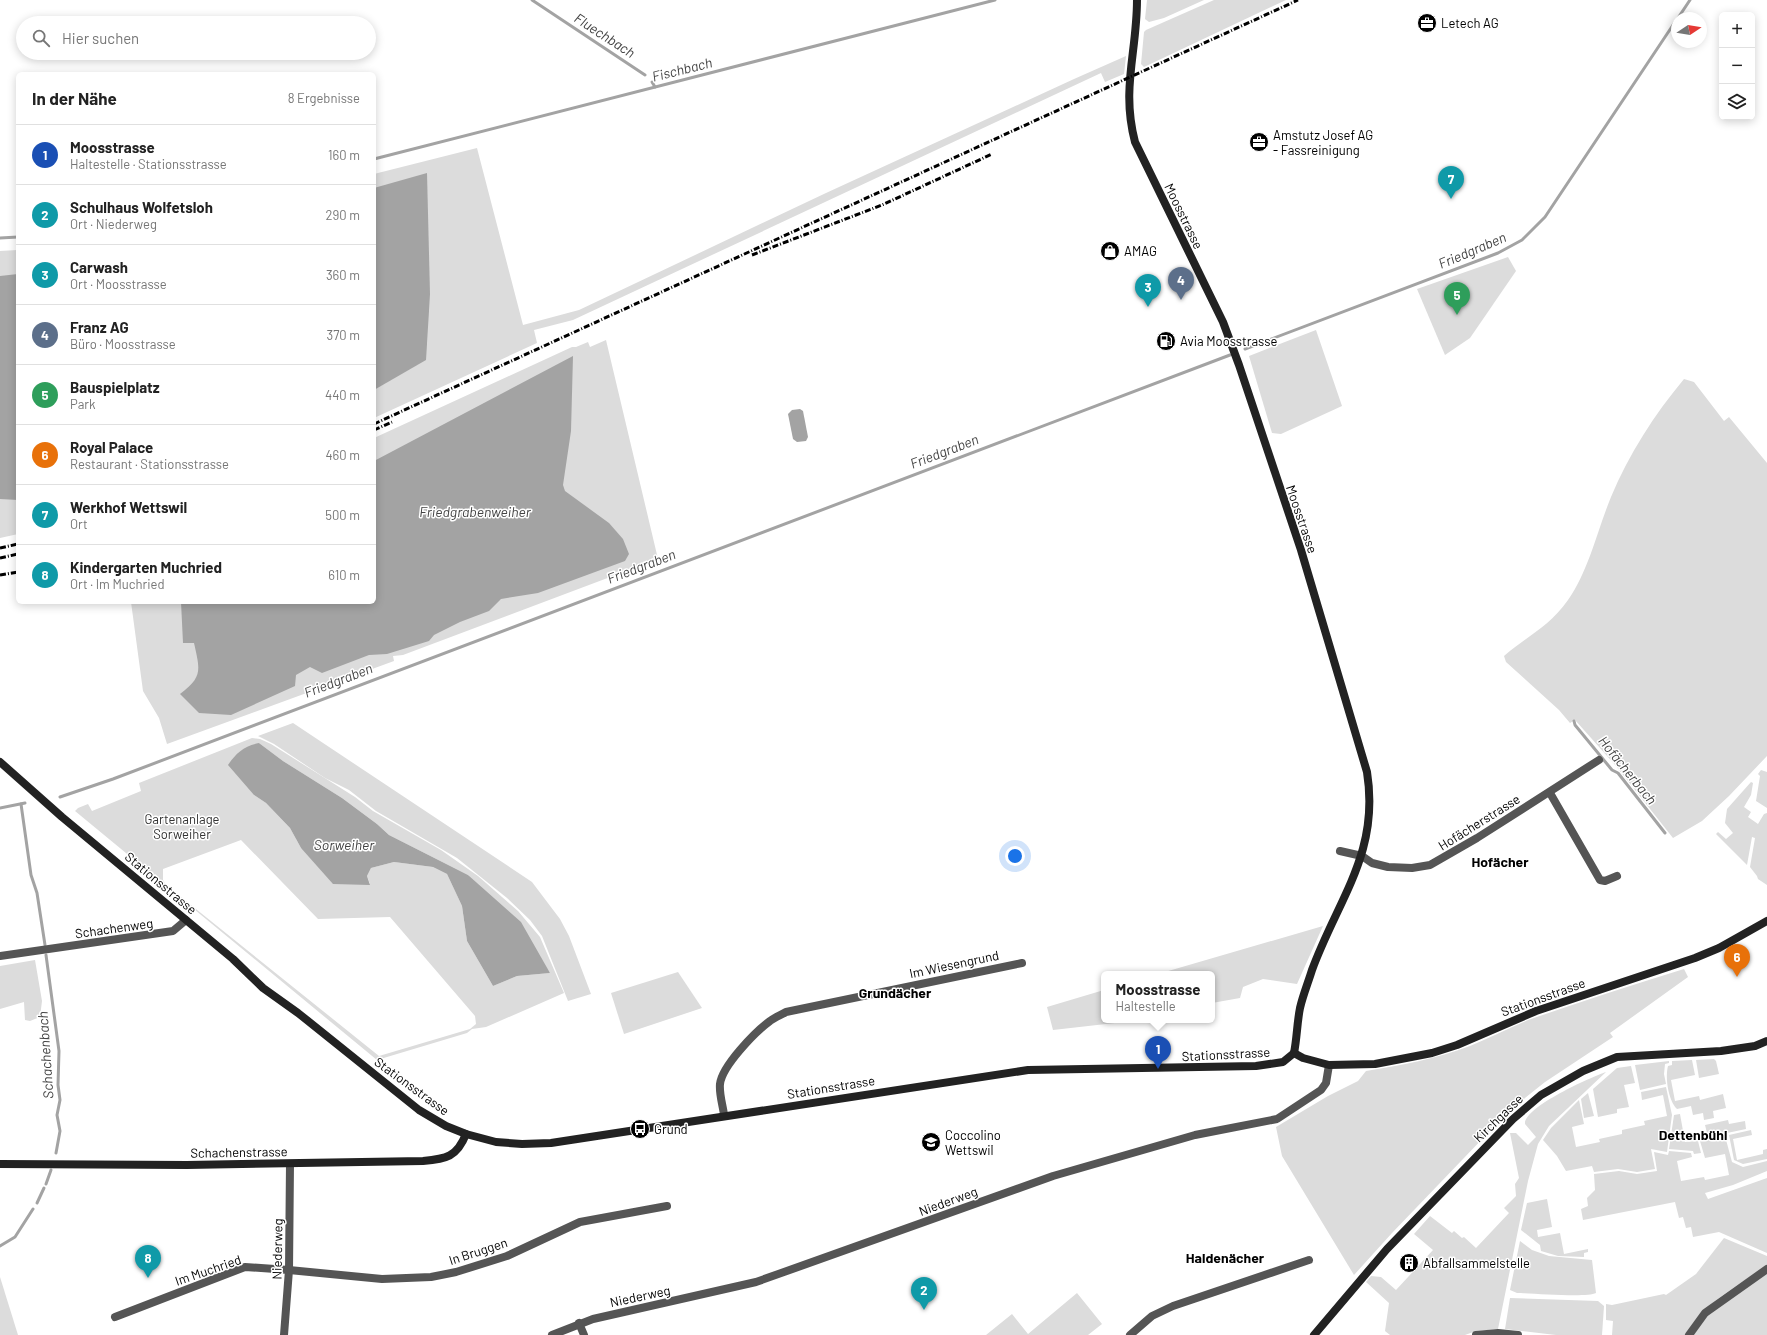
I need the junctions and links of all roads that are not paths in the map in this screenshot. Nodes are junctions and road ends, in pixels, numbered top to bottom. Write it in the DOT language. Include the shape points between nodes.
graph roads {
  1 [pos="1137,0"];
  2 [pos="1599,760"];
  3 [pos="0,762"];
  4 [pos="1550,793"];
  5 [pos="1340,851"];
  6 [pos="1362,856"];
  7 [pos="1617,876"];
  8 [pos="186,920"];
  9 [pos="1767,920"];
  10 [pos="0,956"];
  11 [pos="1022,962"];
  12 [pos="1767,1041"];
  13 [pos="1294,1053"];
  14 [pos="1329,1065"];
  15 [pos="724,1115"];
  16 [pos="466,1134"];
  17 [pos="0,1164"];
  18 [pos="290,1164"];
  19 [pos="667,1206"];
  20 [pos="1309,1260"];
  21 [pos="1767,1269"];
  22 [pos="290,1270"];
  23 [pos="115,1317"];
  24 [pos="579,1324"];
  25 [pos="284,1335"];
  26 [pos="552,1335"];
  27 [pos="584,1335"];
  28 [pos="1130,1335"];
  29 [pos="1314,1335"];
  30 [pos="1476,1335"];
  31 [pos="1518,1335"];
  32 [pos="1689,1335"];
  1 -- 6 [label="main road, Moosstrasse" via="1128,96 1130,124 1141,156 1213,301 1233,348 1301,550 1367,772 1369,821"];
  2 -- 4 [label="street, Hofächerstrasse"];
  3 -- 8 [label="main road, Stationsstrasse"];
  4 -- 6 [label="street, Hofächerstrasse" via="1430,865 1412,868 1388,867 1372,863"];
  4 -- 7 [label="street" via="1600,880 1605,881"];
  5 -- 6 [label="street, Hofächerstrasse"];
  6 -- 13 [label="main road, Moosstrasse" via="1313,969 1300,1008"];
  8 -- 10 [label="street, Schachenweg" via="173,931"];
  8 -- 16 [label="main road, Stationsstrasse" via="267,991 396,1093 446,1126"];
  9 -- 14 [label="main road, Stationsstrasse" via="1719,948 1695,958 1536,1011 1457,1045 1432,1053 1375,1064"];
  11 -- 15 [label="street, Im Wiesengrund" via="786,1012 770,1020 722,1075 720,1085"];
  12 -- 29 [label="main road, Kirchgasse" via="1755,1046 1728,1050 1617,1057 1583,1071 1541,1095 1513,1119 1387,1250"];
  13 -- 14 [label="main road, Stationsstrasse"];
  13 -- 15 [label="main road, Stationsstrasse" via="1284,1062 1256,1066 1028,1070"];
  14 -- 24 [label="street, Niederweg" via="1326,1083 1321,1090 1277,1119 1195,1134 1053,1176 756,1282"];
  15 -- 16 [label="main road, Stationsstrasse" via="551,1143 496,1142"];
  16 -- 18 [label="main road, Schachenstrasse" via="459,1149 453,1154 432,1160"];
  17 -- 18 [label="main road, Schachenstrasse"];
  18 -- 22 [label="street, Niederweg"];
  19 -- 22 [label="street, In Bruggen" via="580,1222 482,1265 431,1277 382,1280"];
  20 -- 28 [label="street" via="1173,1306 1152,1316"];
  21 -- 32 [label="street" via="1705,1313"];
  22 -- 23 [label="street, Im Muchried" via="245,1267"];
  22 -- 25 [label="street, Niederweg"];
  24 -- 26 [label="street, Niederweg"];
  24 -- 27 [label="street"];
  30 -- 31 [label="street"];
}
